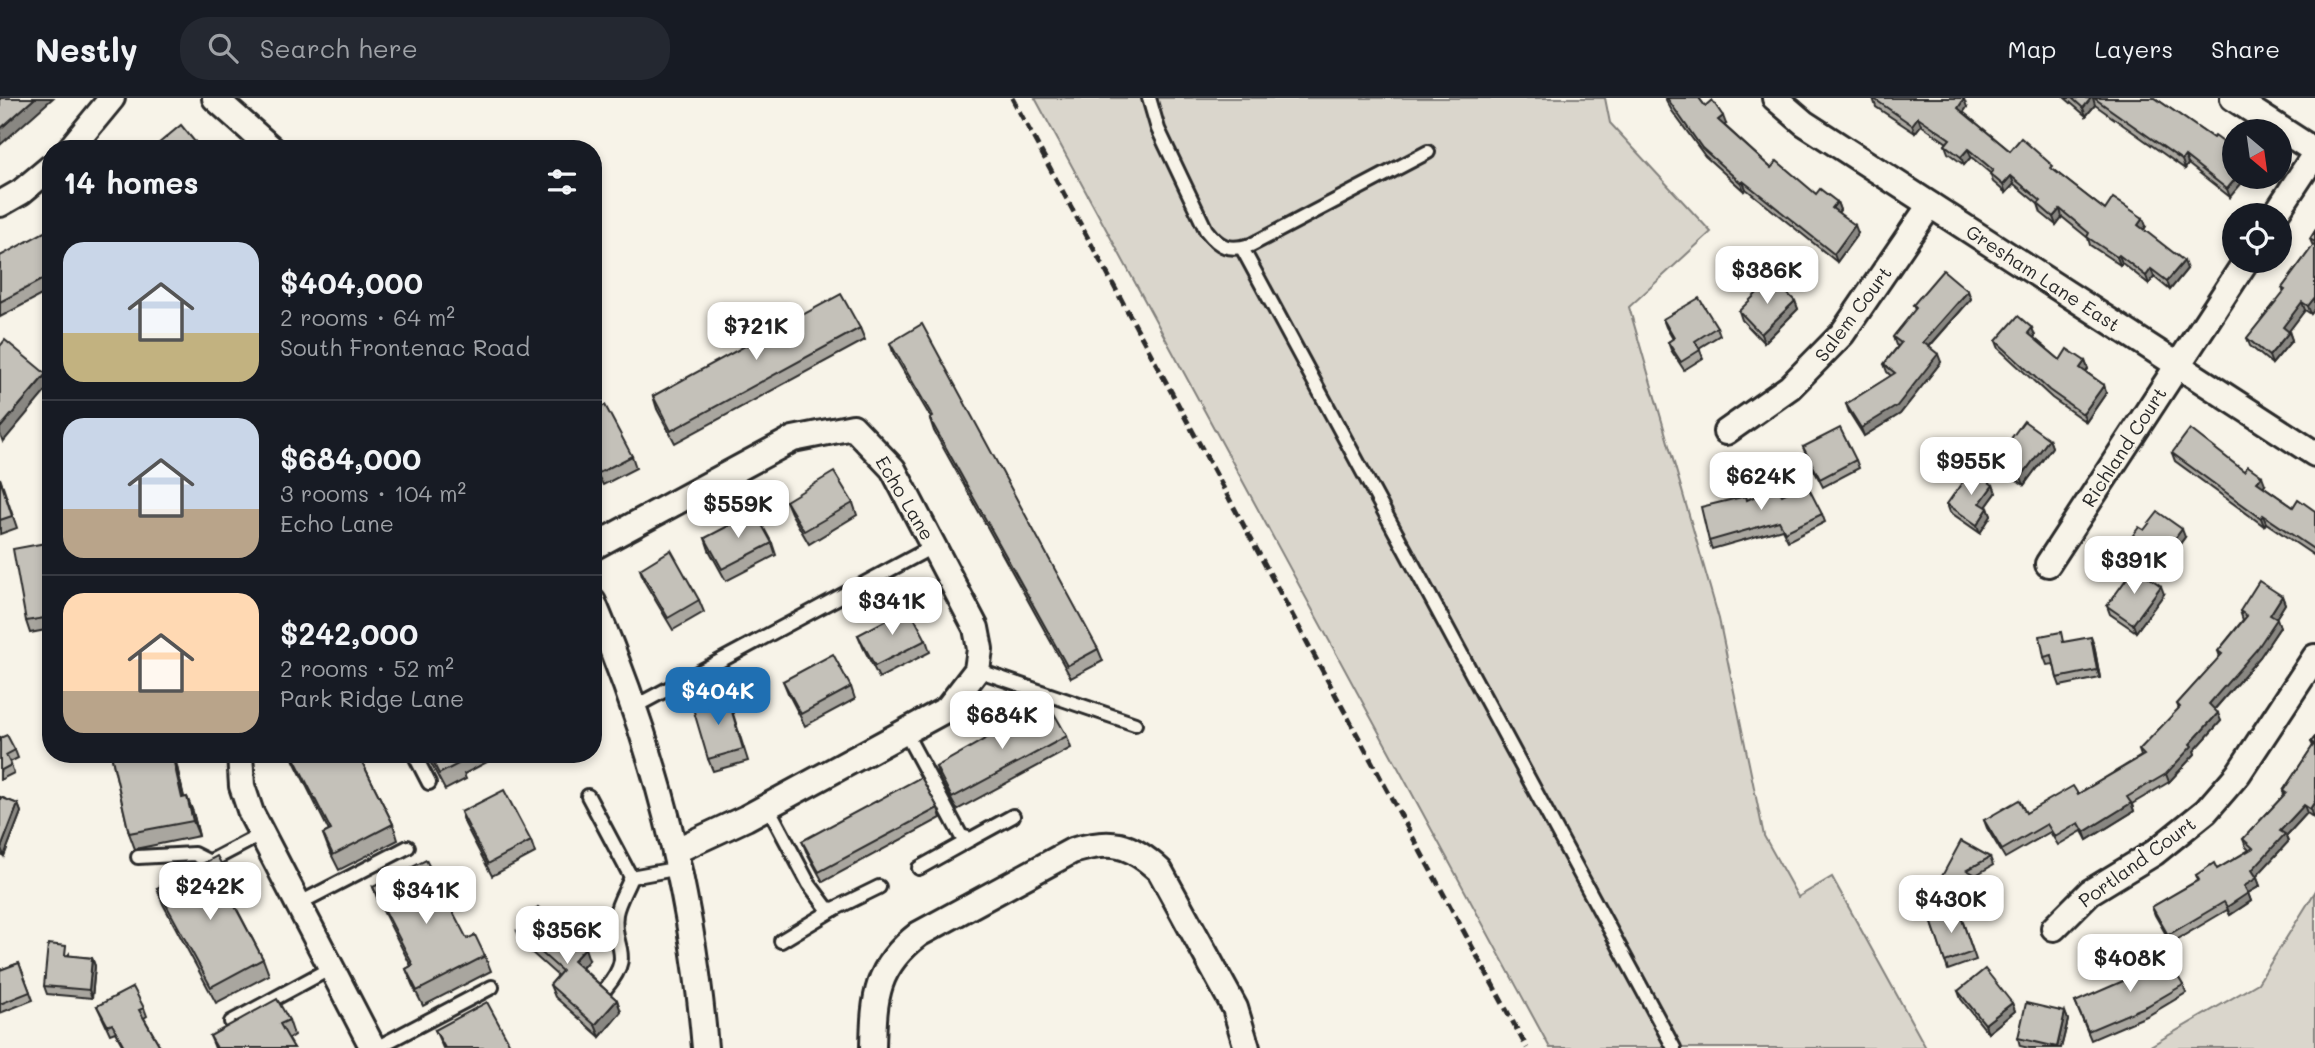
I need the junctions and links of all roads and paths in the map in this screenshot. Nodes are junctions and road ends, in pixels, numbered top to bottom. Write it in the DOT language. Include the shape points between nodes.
graph roads {
  1 [pos="112,98"];
  2 [pos="215,98"];
  3 [pos="1149,98"];
  4 [pos="1775,98"];
  5 [pos="2233,98"];
  6 [pos="77,140"];
  7 [pos="261,140"];
  8 [pos="1428,152"];
  9 [pos="2315,152"];
  10 [pos="42,174"];
  11 [pos="2283,203"];
  12 [pos="0,204"];
  13 [pos="1930,205"];
  14 [pos="1242,248"];
  15 [pos="2238,273"];
  16 [pos="2178,365"];
  17 [pos="1726,432"];
  18 [pos="2315,454"];
  19 [pos="602,542"];
  20 [pos="934,546"];
  21 [pos="2048,564"];
  22 [pos="602,626"];
  23 [pos="2315,657"];
  24 [pos="977,670"];
  25 [pos="634,706"];
  26 [pos="1135,724"];
  27 [pos="905,732"];
  28 [pos="241,763"];
  29 [pos="419,763"];
  30 [pos="429,783"];
  31 [pos="589,796"];
  32 [pos="768,807"];
  33 [pos="1013,816"];
  34 [pos="262,834"];
  35 [pos="971,839"];
  36 [pos="408,847"];
  37 [pos="138,857"];
  38 [pos="679,859"];
  39 [pos="208,861"];
  40 [pos="919,868"];
  41 [pos="187,877"];
  42 [pos="631,877"];
  43 [pos="878,887"];
  44 [pos="298,904"];
  45 [pos="834,909"];
  46 [pos="2054,928"];
  47 [pos="781,941"];
  48 [pos="331,968"];
  49 [pos="492,987"];
  50 [pos="606,988"];
  51 [pos="232,1022"];
  52 [pos="374,1048"];
  53 [pos="705,1048"];
  54 [pos="873,1048"];
  55 [pos="1247,1048"];
  56 [pos="1674,1048"];
  1 -- 6 [label="street"];
  2 -- 7 [label="street"];
  3 -- 14 [label="lane" via="1158,129 1206,230 1217,244"];
  4 -- 13 [label="street, Gresham Lane East" via="1804,123"];
  5 -- 9 [label="street"];
  8 -- 14 [label="lane"];
  9 -- 11 [label="street"];
  10 -- 12 [label="street"];
  13 -- 16 [label="street, Gresham Lane East"];
  13 -- 17 [label="street, Salem Court" via="1842,334 1790,387"];
  14 -- 56 [label="lane"];
  15 -- 16 [label="street, Richland Court"];
  16 -- 18 [label="street, Gresham Lane East"];
  16 -- 21 [label="street, Richland Court"];
  19 -- 20 [label="street, Echo Lane" via="793,439 853,428 893,470"];
  20 -- 24 [label="street, Echo Lane" via="976,628"];
  20 -- 25 [label="lane"];
  22 -- 25 [label="street"];
  23 -- 46 [label="street, Portland Court" via="2246,763 2206,811 2154,853 2090,892"];
  24 -- 26 [label="lane"];
  24 -- 27 [label="street" via="955,703"];
  25 -- 38 [label="street"];
  27 -- 32 [label="street"];
  27 -- 35 [label="lane" via="956,830"];
  28 -- 34 [label="street" via="244,796"];
  29 -- 30 [label="lane"];
  31 -- 42 [label="lane"];
  32 -- 38 [label="street"];
  32 -- 45 [label="lane" via="821,904"];
  33 -- 35 [label="lane"];
  34 -- 39 [label="lane"];
  34 -- 44 [label="street"];
  35 -- 40 [label="lane"];
  36 -- 44 [label="lane"];
  37 -- 39 [label="lane" via="194,854"];
  38 -- 42 [label="lane"];
  38 -- 53 [label="street"];
  39 -- 41 [label="lane"];
  42 -- 50 [label="lane" via="616,914 622,954 619,972"];
  43 -- 45 [label="lane"];
  44 -- 48 [label="street"];
  45 -- 47 [label="lane"];
  48 -- 51 [label="lane"];
  48 -- 52 [label="street"];
  49 -- 52 [label="lane"];
  54 -- 55 [label="street" via="876,987 901,948 1072,851 1098,843 1121,845 1143,855 1160,872 1235,1008"];
}
